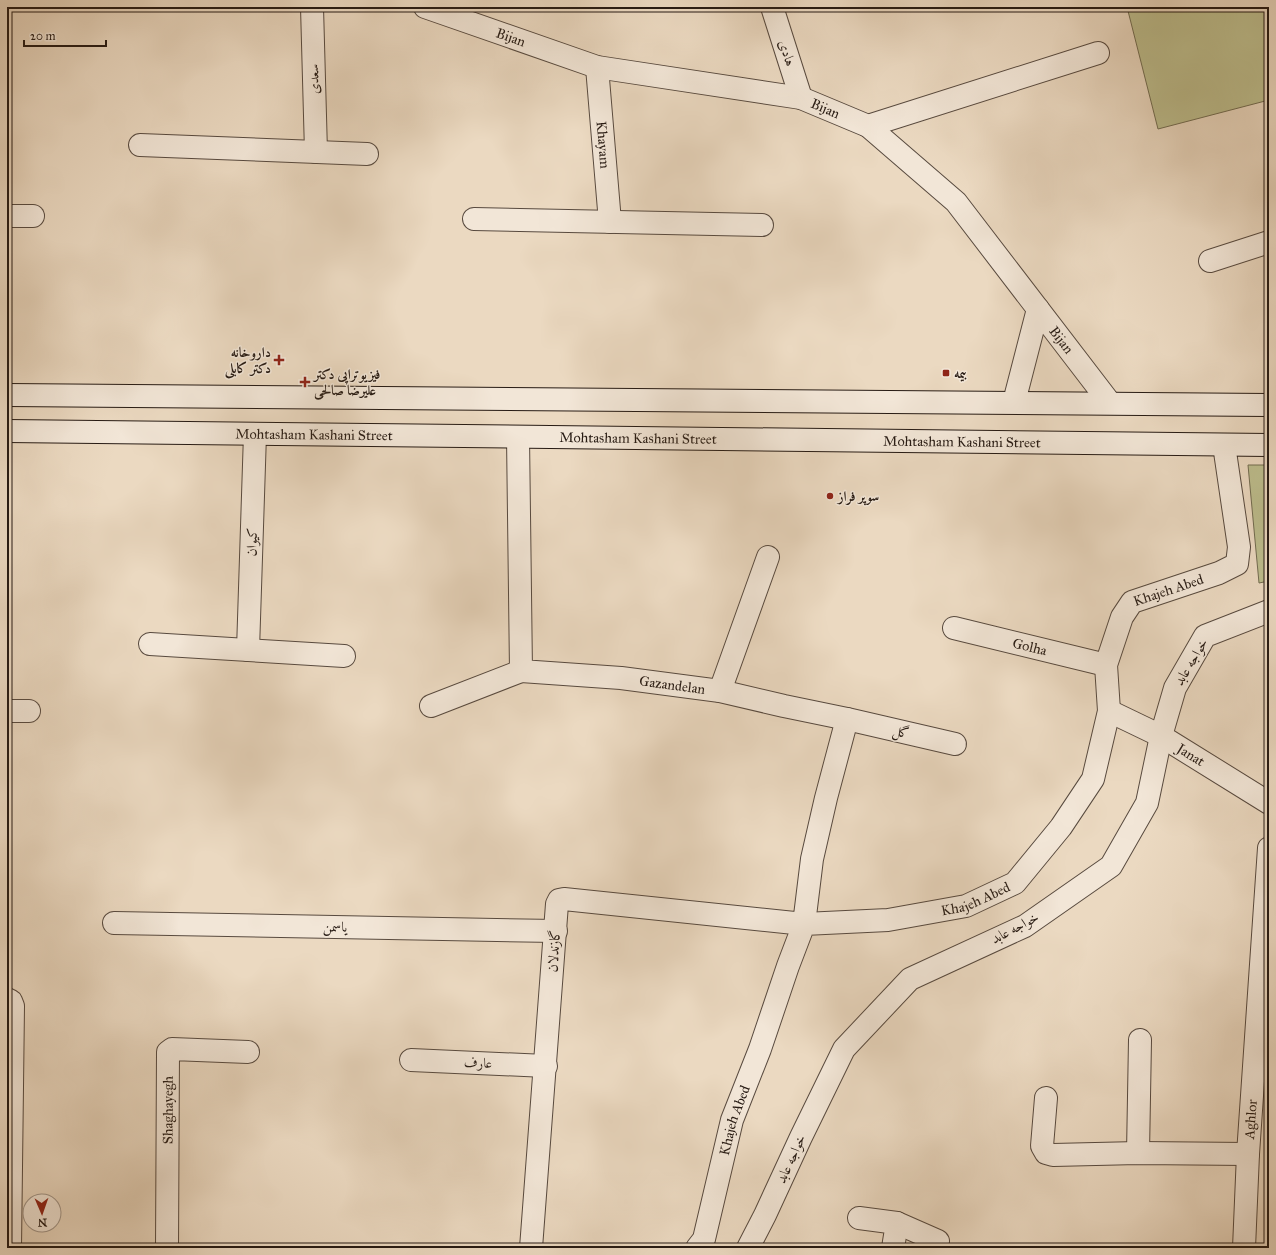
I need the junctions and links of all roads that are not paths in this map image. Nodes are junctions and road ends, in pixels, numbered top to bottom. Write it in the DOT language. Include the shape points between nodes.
graph roads {
  1 [pos="312,7"];
  2 [pos="425,7"];
  3 [pos="772,7"];
  4 [pos="452,11"];
  5 [pos="1098,53"];
  6 [pos="597,67"];
  7 [pos="801,98"];
  8 [pos="868,126"];
  9 [pos="140,145"];
  10 [pos="316,152"];
  11 [pos="367,154"];
  12 [pos="7,216"];
  13 [pos="33,216"];
  14 [pos="474,219"];
  15 [pos="610,222"];
  16 [pos="762,225"];
  17 [pos="1269,242"];
  18 [pos="1210,261"];
  19 [pos="1038,309"];
  20 [pos="7,395"];
  21 [pos="1014,402"];
  22 [pos="1110,403"];
  23 [pos="1269,405"];
  24 [pos="7,432"];
  25 [pos="255,434"];
  26 [pos="518,437"];
  27 [pos="1224,445"];
  28 [pos="1269,445"];
  29 [pos="768,557"];
  30 [pos="1269,611"];
  31 [pos="954,628"];
  32 [pos="150,644"];
  33 [pos="248,650"];
  34 [pos="344,656"];
  35 [pos="1106,666"];
  36 [pos="521,671"];
  37 [pos="720,691"];
  38 [pos="431,706"];
  39 [pos="7,711"];
  40 [pos="29,711"];
  41 [pos="1109,711"];
  42 [pos="847,719"];
  43 [pos="1161,736"];
  44 [pos="955,744"];
  45 [pos="1269,803"];
  46 [pos="1269,848"];
  47 [pos="114,923"];
  48 [pos="804,924"];
  49 [pos="556,931"];
  50 [pos="9,1000"];
  51 [pos="1140,1040"];
  52 [pos="248,1052"];
  53 [pos="411,1060"];
  54 [pos="546,1066"];
  55 [pos="1046,1098"];
  56 [pos="9,1125"];
  57 [pos="1138,1153"];
  58 [pos="1248,1154"];
  59 [pos="859,1218"];
  60 [pos="897,1224"];
  61 [pos="938,1241"];
  62 [pos="10,1248"];
  63 [pos="167,1248"];
  64 [pos="531,1248"];
  65 [pos="698,1248"];
  66 [pos="748,1248"];
  67 [pos="893,1248"];
  68 [pos="1244,1248"];
  1 -- 10 [label="street, سعدی"];
  2 -- 4 [label="street, Bijan"];
  3 -- 7 [label="street, هادی"];
  4 -- 6 [label="street, Bijan"];
  5 -- 8 [label="street"];
  6 -- 7 [label="street, Bijan"];
  6 -- 15 [label="street, Khayam"];
  7 -- 8 [label="street, Bijan"];
  8 -- 19 [label="street, Bijan" via="956,202"];
  9 -- 10 [label="street"];
  10 -- 11 [label="street"];
  12 -- 13 [label="street"];
  14 -- 15 [label="street"];
  15 -- 16 [label="street"];
  17 -- 18 [label="street"];
  19 -- 21 [label="street"];
  19 -- 22 [label="street, Bijan"];
  20 -- 21 [label="street"];
  21 -- 22 [label="street"];
  22 -- 23 [label="street"];
  24 -- 25 [label="street, Mohtasham Kashani Street"];
  25 -- 26 [label="street, Mohtasham Kashani Street"];
  25 -- 33 [label="street, کیوان"];
  26 -- 27 [label="street, Mohtasham Kashani Street"];
  26 -- 36 [label="street"];
  27 -- 28 [label="street, Mohtasham Kashani Street"];
  27 -- 35 [label="street, Khajeh Abed" via="1239,547 1237,564 1219,573 1132,602 1122,616"];
  29 -- 37 [label="street"];
  30 -- 43 [label="street, خواجه عابد" via="1205,636 1175,688"];
  31 -- 35 [label="street, Golha"];
  32 -- 33 [label="street"];
  33 -- 34 [label="street"];
  35 -- 41 [label="street, Khajeh Abed"];
  36 -- 37 [label="street, Gazandelan" via="621,678"];
  36 -- 38 [label="street"];
  37 -- 42 [label="street, Gazandelan"];
  39 -- 40 [label="street"];
  41 -- 43 [label="street, Janat"];
  41 -- 48 [label="street, Khajeh Abed" via="1093,779 1061,827 1015,883 966,906 888,920"];
  42 -- 44 [label="street, گل"];
  42 -- 48 [label="street" via="812,859"];
  43 -- 45 [label="street, Janat"];
  43 -- 66 [label="street, خواجه عابد" via="1147,803 1111,866 1025,926 910,979 844,1049"];
  46 -- 58 [label="street, Aghlor"];
  47 -- 49 [label="street, یاسمن"];
  48 -- 49 [label="street, گازندلان" via="564,899 559,900 557,904"];
  48 -- 65 [label="street, Khajeh Abed" via="732,1120 704,1239"];
  49 -- 54 [label="street, گازندلان"];
  50 -- 56 [label="street" via="13,1006"];
  51 -- 57 [label="street"];
  52 -- 63 [label="street, Shaghayegh" via="172,1049 168,1052"];
  53 -- 54 [label="street, عارف"];
  54 -- 64 [label="street, گازندلان"];
  55 -- 57 [label="street" via="1042,1146 1046,1153 1053,1156"];
  56 -- 62 [label="street"];
  57 -- 58 [label="street"];
  58 -- 68 [label="street, Aghlor"];
  59 -- 60 [label="street"];
  60 -- 61 [label="street"];
  60 -- 67 [label="street"];
}
